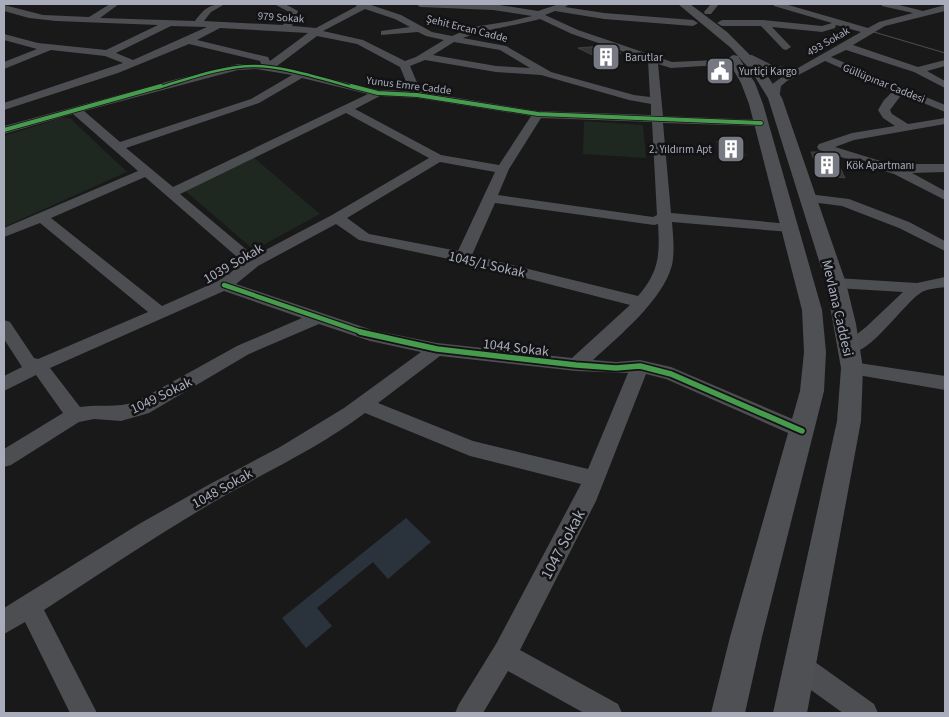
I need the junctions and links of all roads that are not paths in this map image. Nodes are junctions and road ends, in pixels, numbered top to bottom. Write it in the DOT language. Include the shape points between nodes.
graph roads {
  1 [pos="115,4"];
  2 [pos="221,4"];
  3 [pos="278,4"];
  4 [pos="420,4"];
  5 [pos="449,4"];
  6 [pos="566,4"];
  7 [pos="695,4"];
  8 [pos="776,4"];
  9 [pos="886,4"];
  10 [pos="363,5"];
  11 [pos="677,5"];
  12 [pos="552,8"];
  13 [pos="712,8"];
  14 [pos="945,8"];
  15 [pos="5,9"];
  16 [pos="923,13"];
  17 [pos="540,15"];
  18 [pos="45,17"];
  19 [pos="945,17"];
  20 [pos="92,20"];
  21 [pos="763,22"];
  22 [pos="170,23"];
  23 [pos="198,23"];
  24 [pos="693,23"];
  25 [pos="722,23"];
  26 [pos="220,24"];
  27 [pos="832,26"];
  28 [pos="287,28"];
  29 [pos="419,29"];
  30 [pos="317,31"];
  31 [pos="869,32"];
  32 [pos="384,33"];
  33 [pos="704,35"];
  34 [pos="4,36"];
  35 [pos="452,39"];
  36 [pos="190,41"];
  37 [pos="845,46"];
  38 [pos="50,47"];
  39 [pos="786,47"];
  40 [pos="107,52"];
  41 [pos="732,55"];
  42 [pos="424,56"];
  43 [pos="823,57"];
  44 [pos="653,60"];
  45 [pos="131,63"];
  46 [pos="945,63"];
  47 [pos="404,65"];
  48 [pos="4,66"];
  49 [pos="268,67"];
  50 [pos="918,70"];
  51 [pos="798,71"];
  52 [pos="543,72"];
  53 [pos="106,73"];
  54 [pos="300,75"];
  55 [pos="945,85"];
  56 [pos="901,88"];
  57 [pos="378,93"];
  58 [pos="128,94"];
  59 [pos="417,95"];
  60 [pos="775,98"];
  61 [pos="656,101"];
  62 [pos="4,107"];
  63 [pos="345,108"];
  64 [pos="945,109"];
  65 [pos="75,110"];
  66 [pos="4,112"];
  67 [pos="538,114"];
  68 [pos="657,118"];
  69 [pos="945,121"];
  70 [pos="761,123"];
  71 [pos="16,126"];
  72 [pos="905,127"];
  73 [pos="4,130"];
  74 [pos="117,147"];
  75 [pos="438,158"];
  76 [pos="945,168"];
  77 [pos="503,169"];
  78 [pos="899,171"];
  79 [pos="146,172"];
  80 [pos="170,193"];
  81 [pos="945,196"];
  82 [pos="491,198"];
  83 [pos="808,198"];
  84 [pos="41,217"];
  85 [pos="664,217"];
  86 [pos="337,218"];
  87 [pos="790,228"];
  88 [pos="4,233"];
  89 [pos="945,247"];
  90 [pos="463,258"];
  91 [pos="253,263"];
  92 [pos="945,282"];
  93 [pos="836,283"];
  94 [pos="224,285"];
  95 [pos="917,288"];
  96 [pos="640,302"];
  97 [pos="159,312"];
  98 [pos="318,318"];
  99 [pos="4,326"];
  100 [pos="437,348"];
  101 [pos="850,358"];
  102 [pos="576,365"];
  103 [pos="39,366"];
  104 [pos="640,366"];
  105 [pos="945,383"];
  106 [pos="4,384"];
  107 [pos="362,404"];
  108 [pos="75,415"];
  109 [pos="802,431"];
  110 [pos="4,459"];
  111 [pos="594,479"];
  112 [pos="30,606"];
  113 [pos="4,622"];
  114 [pos="504,655"];
  115 [pos="799,666"];
  116 [pos="84,713"];
  117 [pos="468,713"];
  118 [pos="609,713"];
  119 [pos="728,713"];
  120 [pos="790,713"];
  121 [pos="865,713"];
  1 -- 20 [label="street"];
  2 -- 23 [label="street" via="208,10"];
  3 -- 28 [label="street" via="294,11"];
  4 -- 5 [label="street"];
  5 -- 17 [label="street"];
  6 -- 12 [label="street"];
  7 -- 13 [label="main road"];
  8 -- 31 [label="street"];
  9 -- 16 [label="street"];
  10 -- 29 [label="street, Şehit Ercan Cadde" via="398,17"];
  10 -- 30 [label="street"];
  11 -- 24 [label="main road"];
  11 -- 41 [label="main road, Mevlana Caddesi" via="709,30"];
  11 -- 41 [label="main road, Mevlana Caddesi" via="710,22"];
  12 -- 17 [label="street"];
  12 -- 24 [label="street"];
  13 -- 25 [label="main road"];
  14 -- 16 [label="street, 493 Sokak"];
  15 -- 18 [label="street, 979 Sokak"];
  16 -- 19 [label="street"];
  16 -- 31 [label="street, 493 Sokak" via="882,24"];
  17 -- 35 [label="street" via="511,24 476,29"];
  17 -- 44 [label="street" via="575,32"];
  18 -- 20 [label="street, 979 Sokak"];
  18 -- 34 [label="street"];
  20 -- 22 [label="street, 979 Sokak"];
  21 -- 25 [label="street"];
  21 -- 27 [label="street" via="822,29"];
  21 -- 39 [label="street"];
  22 -- 23 [label="street, 979 Sokak"];
  22 -- 40 [label="street" via="124,47"];
  23 -- 26 [label="street, 979 Sokak"];
  24 -- 33 [label="main road"];
  25 -- 41 [label="main road" via="735,36"];
  26 -- 28 [label="street, 979 Sokak"];
  26 -- 36 [label="street"];
  28 -- 30 [label="street, 979 Sokak"];
  29 -- 32 [label="street"];
  29 -- 35 [label="street, Şehit Ercan Cadde"];
  30 -- 47 [label="street, 979 Sokak" via="360,42"];
  30 -- 49 [label="street"];
  31 -- 37 [label="street, 493 Sokak"];
  34 -- 38 [label="street"];
  35 -- 42 [label="street"];
  35 -- 52 [label="street, Şehit Ercan Cadde" via="503,48"];
  36 -- 45 [label="street"];
  36 -- 49 [label="street" via="252,55 264,60"];
  37 -- 43 [label="street, 493 Sokak"];
  37 -- 50 [label="street"];
  38 -- 40 [label="street"];
  38 -- 48 [label="street"];
  40 -- 45 [label="street"];
  41 -- 44 [label="street" via="671,64"];
  41 -- 51 [label="street" via="765,67"];
  41 -- 60 [label="main road, Mevlana Caddesi" via="763,77"];
  41 -- 70 [label="main road, Mevlana Caddesi" via="748,83"];
  42 -- 47 [label="street"];
  42 -- 52 [label="street" via="496,69"];
  43 -- 51 [label="street, 493 Sokak"];
  43 -- 56 [label="street, Güllüpınar Caddesi"];
  44 -- 61 [label="street"];
  45 -- 53 [label="street"];
  46 -- 50 [label="street"];
  47 -- 59 [label="street"];
  49 -- 54 [label="street, Yunus Emre Cadde"];
  49 -- 58 [label="street, Yunus Emre Cadde" via="238,67"];
  50 -- 55 [label="street"];
  51 -- 60 [label="street, 493 Sokak" via="776,86"];
  52 -- 61 [label="street, Şehit Ercan Cadde" via="633,98"];
  53 -- 58 [label="street"];
  53 -- 62 [label="street"];
  54 -- 57 [label="street, Yunus Emre Cadde"];
  54 -- 74 [label="street" via="255,101"];
  56 -- 64 [label="street, Güllüpınar Caddesi"];
  56 -- 72 [label="street" via="884,110 887,116"];
  57 -- 59 [label="street, Yunus Emre Cadde"];
  57 -- 63 [label="street"];
  58 -- 65 [label="street, Yunus Emre Cadde"];
  59 -- 67 [label="street, Yunus Emre Cadde"];
  60 -- 83 [label="main road, Mevlana Caddesi"];
  61 -- 68 [label="street"];
  63 -- 75 [label="street"];
  63 -- 80 [label="street"];
  65 -- 71 [label="street, Yunus Emre Cadde"];
  65 -- 74 [label="street"];
  66 -- 71 [label="street"];
  67 -- 68 [label="street, Yunus Emre Cadde"];
  67 -- 77 [label="street"];
  68 -- 70 [label="street, Yunus Emre Cadde"];
  68 -- 85 [label="street"];
  69 -- 72 [label="street"];
  70 -- 87 [label="main road, Mevlana Caddesi"];
  71 -- 73 [label="street, Yunus Emre Cadde"];
  72 -- 78 [label="street" via="852,137 823,147"];
  74 -- 79 [label="street"];
  75 -- 77 [label="street"];
  75 -- 86 [label="street, 1039 Sokak"];
  76 -- 78 [label="street"];
  77 -- 82 [label="street"];
  78 -- 81 [label="street"];
  79 -- 80 [label="street"];
  79 -- 84 [label="street"];
  80 -- 91 [label="street"];
  82 -- 85 [label="street" via="654,221"];
  82 -- 90 [label="street"];
  83 -- 89 [label="street" via="844,202 904,225"];
  83 -- 93 [label="main road, Mevlana Caddesi"];
  84 -- 88 [label="street"];
  84 -- 97 [label="street"];
  85 -- 87 [label="street"];
  85 -- 96 [label="street" via="667,250 663,270"];
  86 -- 90 [label="street, 1045/1 Sokak" via="364,237"];
  86 -- 91 [label="street, 1039 Sokak"];
  87 -- 109 [label="main road, Mevlana Caddesi" via="812,310 815,352 812,391"];
  90 -- 96 [label="street, 1045/1 Sokak"];
  91 -- 94 [label="street, 1039 Sokak"];
  92 -- 95 [label="street"];
  93 -- 95 [label="street"];
  93 -- 101 [label="main road, Mevlana Caddesi"];
  94 -- 97 [label="street, 1039 Sokak"];
  94 -- 98 [label="street, 1044 Sokak"];
  95 -- 101 [label="street" via="872,331"];
  96 -- 102 [label="street"];
  97 -- 103 [label="street, 1039 Sokak"];
  98 -- 100 [label="street, 1044 Sokak" via="370,335"];
  98 -- 108 [label="street, 1049 Sokak" via="243,350 142,408 121,414 94,412"];
  99 -- 103 [label="street" via="28,362"];
  100 -- 102 [label="street, 1044 Sokak"];
  100 -- 107 [label="street, 1048 Sokak"];
  101 -- 105 [label="street"];
  101 -- 115 [label="main road, Mevlana Caddesi" via="849,421"];
  102 -- 104 [label="street, 1044 Sokak"];
  103 -- 106 [label="street, 1039 Sokak"];
  103 -- 108 [label="street"];
  104 -- 109 [label="street, 1044 Sokak" via="671,374"];
  104 -- 111 [label="street, 1047 Sokak"];
  107 -- 111 [label="street" via="470,448"];
  107 -- 112 [label="street, 1048 Sokak" via="288,453 146,531"];
  108 -- 110 [label="street, 1049 Sokak"];
  109 -- 119 [label="main road, Mevlana Caddesi"];
  111 -- 114 [label="street, 1047 Sokak"];
  112 -- 113 [label="street, 1048 Sokak"];
  112 -- 116 [label="street"];
  114 -- 117 [label="street, 1047 Sokak"];
  114 -- 118 [label="street"];
  115 -- 120 [label="main road, Mevlana Caddesi"];
  115 -- 121 [label="street"];
}
